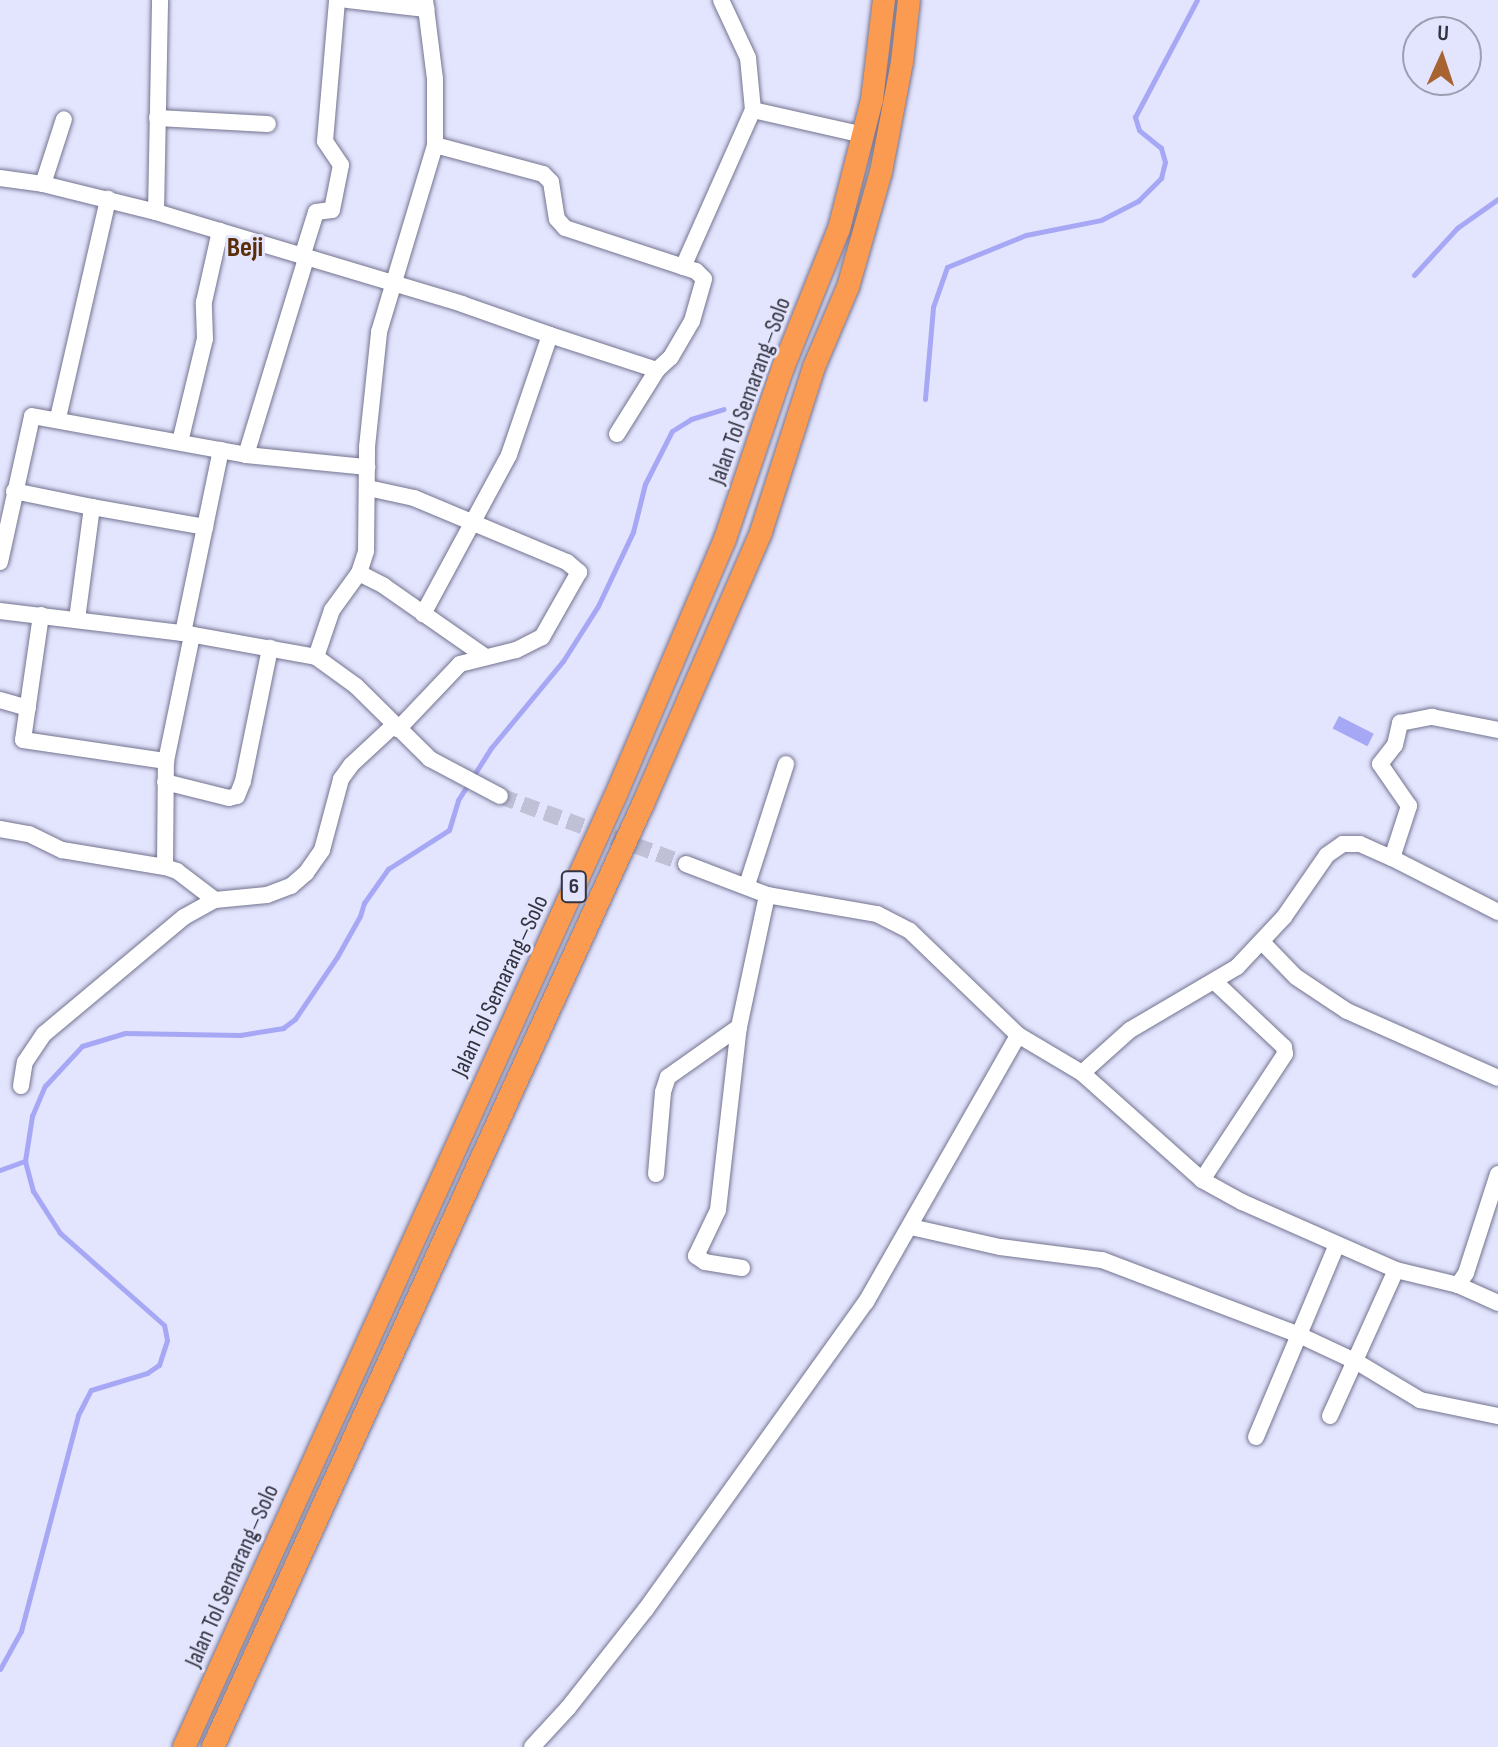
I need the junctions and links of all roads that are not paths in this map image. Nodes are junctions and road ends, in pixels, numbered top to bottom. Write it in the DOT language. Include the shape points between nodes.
graph roads {
  1 [pos="160,0"];
  2 [pos="337,0"];
  3 [pos="347,0"];
  4 [pos="721,0"];
  5 [pos="884,0"];
  6 [pos="909,0"];
  7 [pos="426,4"];
  8 [pos="753,110"];
  9 [pos="157,118"];
  10 [pos="64,119"];
  11 [pos="268,124"];
  12 [pos="864,135"];
  13 [pos="435,145"];
  14 [pos="0,178"];
  15 [pos="43,184"];
  16 [pos="108,199"];
  17 [pos="156,212"];
  18 [pos="220,231"];
  19 [pos="304,258"];
  20 [pos="683,267"];
  21 [pos="395,285"];
  22 [pos="550,335"];
  23 [pos="657,370"];
  24 [pos="58,418"];
  25 [pos="617,434"];
  26 [pos="180,442"];
  27 [pos="221,450"];
  28 [pos="246,455"];
  29 [pos="367,467"];
  30 [pos="368,488"];
  31 [pos="14,491"];
  32 [pos="92,507"];
  33 [pos="474,524"];
  34 [pos="205,527"];
  35 [pos="0,562"];
  36 [pos="359,573"];
  37 [pos="0,611"];
  38 [pos="423,614"];
  39 [pos="41,615"];
  40 [pos="77,619"];
  41 [pos="188,634"];
  42 [pos="270,648"];
  43 [pos="483,655"];
  44 [pos="316,657"];
  45 [pos="0,700"];
  46 [pos="28,708"];
  47 [pos="396,727"];
  48 [pos="1498,730"];
  49 [pos="166,761"];
  50 [pos="786,764"];
  51 [pos="165,782"];
  52 [pos="500,796"];
  53 [pos="0,829"];
  54 [pos="1392,858"];
  55 [pos="686,864"];
  56 [pos="165,867"];
  57 [pos="747,885"];
  58 [pos="767,895"];
  59 [pos="215,900"];
  60 [pos="1498,912"];
  61 [pos="1263,943"];
  62 [pos="1215,982"];
  63 [pos="739,1027"];
  64 [pos="1018,1035"];
  65 [pos="1082,1073"];
  66 [pos="1498,1078"];
  67 [pos="21,1086"];
  68 [pos="656,1174"];
  69 [pos="1498,1174"];
  70 [pos="1202,1180"];
  71 [pos="911,1227"];
  72 [pos="1337,1244"];
  73 [pos="742,1268"];
  74 [pos="1396,1270"];
  75 [pos="1458,1285"];
  76 [pos="1498,1303"];
  77 [pos="1297,1334"];
  78 [pos="1357,1362"];
  79 [pos="1330,1416"];
  80 [pos="1498,1416"];
  81 [pos="1256,1437"];
  82 [pos="184,1747"];
  83 [pos="213,1747"];
  84 [pos="532,1747"];
  1 -- 9 [label="street"];
  2 -- 19 [label="street" via="325,141 341,165 332,210 316,212"];
  3 -- 7 [label="street"];
  4 -- 8 [label="street" via="748,58"];
  5 -- 12 [label="highway, Jalan Tol Semarang–Solo / 6"];
  6 -- 83 [label="highway, 6" via="881,172 848,287 814,367 761,532 637,818"];
  7 -- 13 [label="street" via="435,79"];
  8 -- 12 [label="street"];
  8 -- 20 [label="street"];
  9 -- 11 [label="street"];
  9 -- 17 [label="street"];
  10 -- 15 [label="street"];
  12 -- 82 [label="highway, Jalan Tol Semarang–Solo / 6" via="839,229 783,368 725,539 608,811"];
  13 -- 20 [label="street" via="543,174 551,182 557,219 565,228"];
  13 -- 21 [label="street"];
  14 -- 15 [label="street"];
  15 -- 16 [label="street"];
  16 -- 17 [label="street"];
  16 -- 24 [label="street"];
  17 -- 18 [label="street"];
  18 -- 19 [label="street"];
  18 -- 26 [label="street" via="204,302 205,339"];
  19 -- 21 [label="street"];
  19 -- 28 [label="street"];
  20 -- 23 [label="street" via="702,275 704,285 692,321"];
  21 -- 22 [label="street"];
  21 -- 29 [label="street" via="375,357"];
  22 -- 23 [label="street"];
  22 -- 33 [label="street" via="509,455"];
  23 -- 25 [label="street"];
  24 -- 26 [label="street"];
  24 -- 31 [label="street" via="30,419"];
  26 -- 27 [label="street"];
  27 -- 28 [label="street"];
  27 -- 34 [label="street"];
  28 -- 29 [label="street"];
  29 -- 30 [label="street"];
  30 -- 33 [label="street" via="406,495"];
  30 -- 36 [label="street" via="368,530"];
  31 -- 32 [label="street"];
  31 -- 35 [label="street"];
  32 -- 34 [label="street"];
  32 -- 40 [label="street"];
  33 -- 38 [label="street"];
  33 -- 43 [label="street" via="567,562 579,572 542,637 516,650"];
  34 -- 41 [label="street"];
  36 -- 38 [label="street"];
  36 -- 44 [label="street" via="335,603"];
  37 -- 39 [label="street"];
  38 -- 43 [label="street"];
  39 -- 40 [label="street"];
  39 -- 46 [label="street"];
  40 -- 41 [label="street"];
  41 -- 42 [label="street"];
  41 -- 49 [label="street"];
  42 -- 44 [label="street"];
  42 -- 51 [label="street" via="237,796"];
  43 -- 47 [label="street" via="455,668"];
  44 -- 47 [label="street" via="356,686"];
  45 -- 46 [label="street"];
  46 -- 49 [label="street" via="24,742"];
  47 -- 52 [label="street" via="430,759"];
  47 -- 59 [label="street" via="341,779 322,850 306,873 267,895"];
  48 -- 54 [label="street" via="1432,717 1400,723 1395,745 1380,764 1409,806"];
  49 -- 51 [label="street"];
  50 -- 57 [label="street"];
  51 -- 56 [label="street"];
  53 -- 56 [label="street" via="29,834 62,850"];
  54 -- 60 [label="street"];
  54 -- 61 [label="street" via="1360,844 1335,849"];
  55 -- 57 [label="street"];
  56 -- 59 [label="street"];
  57 -- 58 [label="street"];
  58 -- 63 [label="street"];
  58 -- 64 [label="street" via="854,907 910,931"];
  59 -- 67 [label="street" via="184,917 44,1034 25,1062"];
  61 -- 62 [label="street"];
  61 -- 66 [label="street" via="1296,977 1336,1004"];
  62 -- 65 [label="street" via="1130,1030"];
  62 -- 70 [label="street" via="1284,1047 1285,1054"];
  63 -- 68 [label="street" via="668,1077"];
  63 -- 73 [label="street" via="718,1210 696,1256"];
  64 -- 65 [label="street"];
  64 -- 71 [label="street"];
  65 -- 70 [label="street"];
  69 -- 75 [label="street"];
  70 -- 72 [label="street"];
  71 -- 77 [label="street" via="1000,1247 1102,1260"];
  71 -- 84 [label="street" via="858,1314 646,1609"];
  72 -- 74 [label="street"];
  72 -- 77 [label="street"];
  74 -- 75 [label="street"];
  74 -- 78 [label="street"];
  75 -- 76 [label="street"];
  77 -- 78 [label="street"];
  77 -- 81 [label="street"];
  78 -- 79 [label="street"];
  78 -- 80 [label="street" via="1420,1400"];
}
